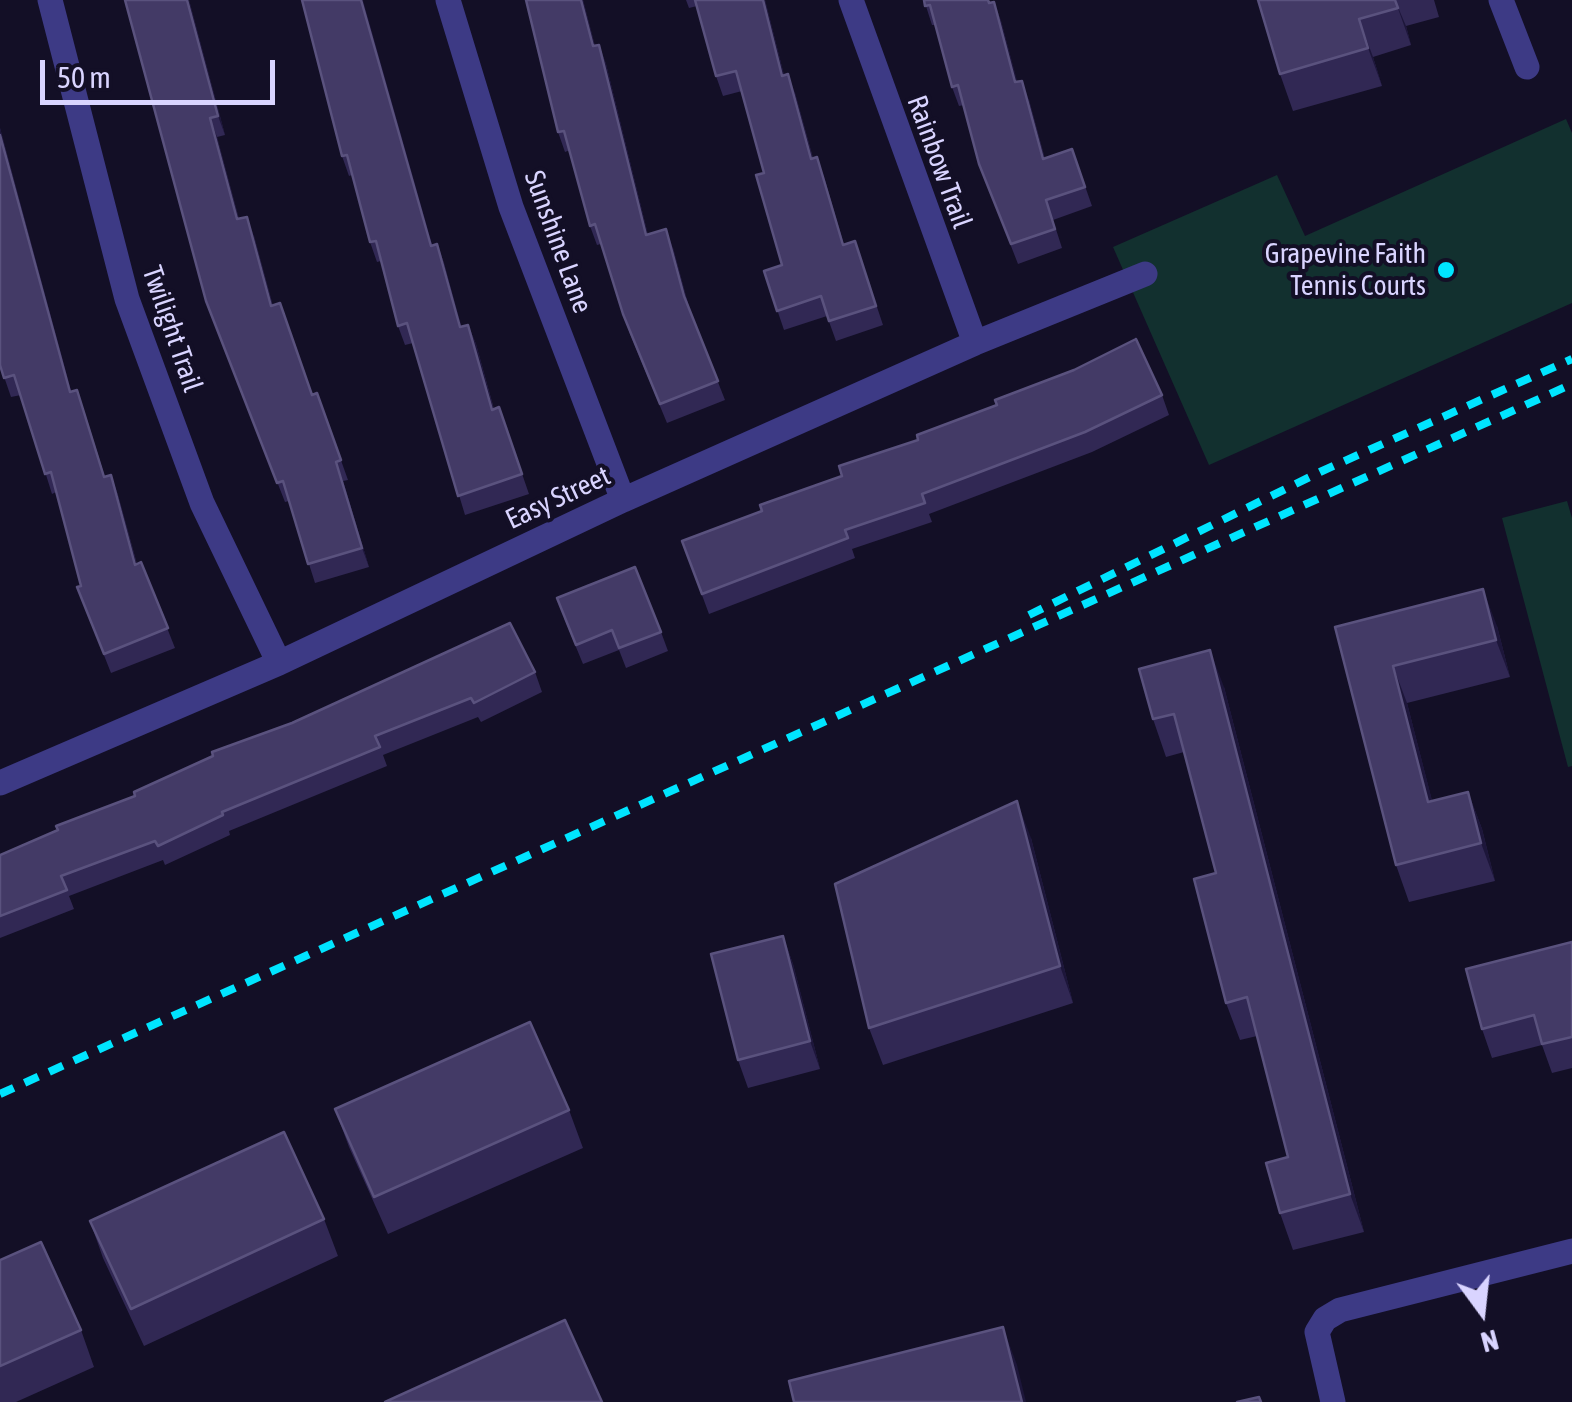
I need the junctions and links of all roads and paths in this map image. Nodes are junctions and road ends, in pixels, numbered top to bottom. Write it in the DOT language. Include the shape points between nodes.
graph roads {
  1 [pos="50,0"];
  2 [pos="448,0"];
  3 [pos="850,0"];
  4 [pos="1501,0"];
  5 [pos="1527,67"];
  6 [pos="1145,274"];
  7 [pos="975,344"];
  8 [pos="623,500"];
  9 [pos="279,663"];
  10 [pos="0,783"];
  11 [pos="1572,1251"];
  12 [pos="1333,1402"];
  1 -- 9 [label="street, Twilight Trail" via="126,300 202,503"];
  2 -- 8 [label="street, Sunshine Lane" via="511,207"];
  3 -- 7 [label="street, Rainbow Trail"];
  4 -- 5 [label="street"];
  6 -- 7 [label="street, Easy Street"];
  7 -- 8 [label="street, Easy Street"];
  8 -- 9 [label="street, Easy Street"];
  9 -- 10 [label="street, Easy Street"];
  11 -- 12 [label="street" via="1324,1319 1318,1332"];
}
